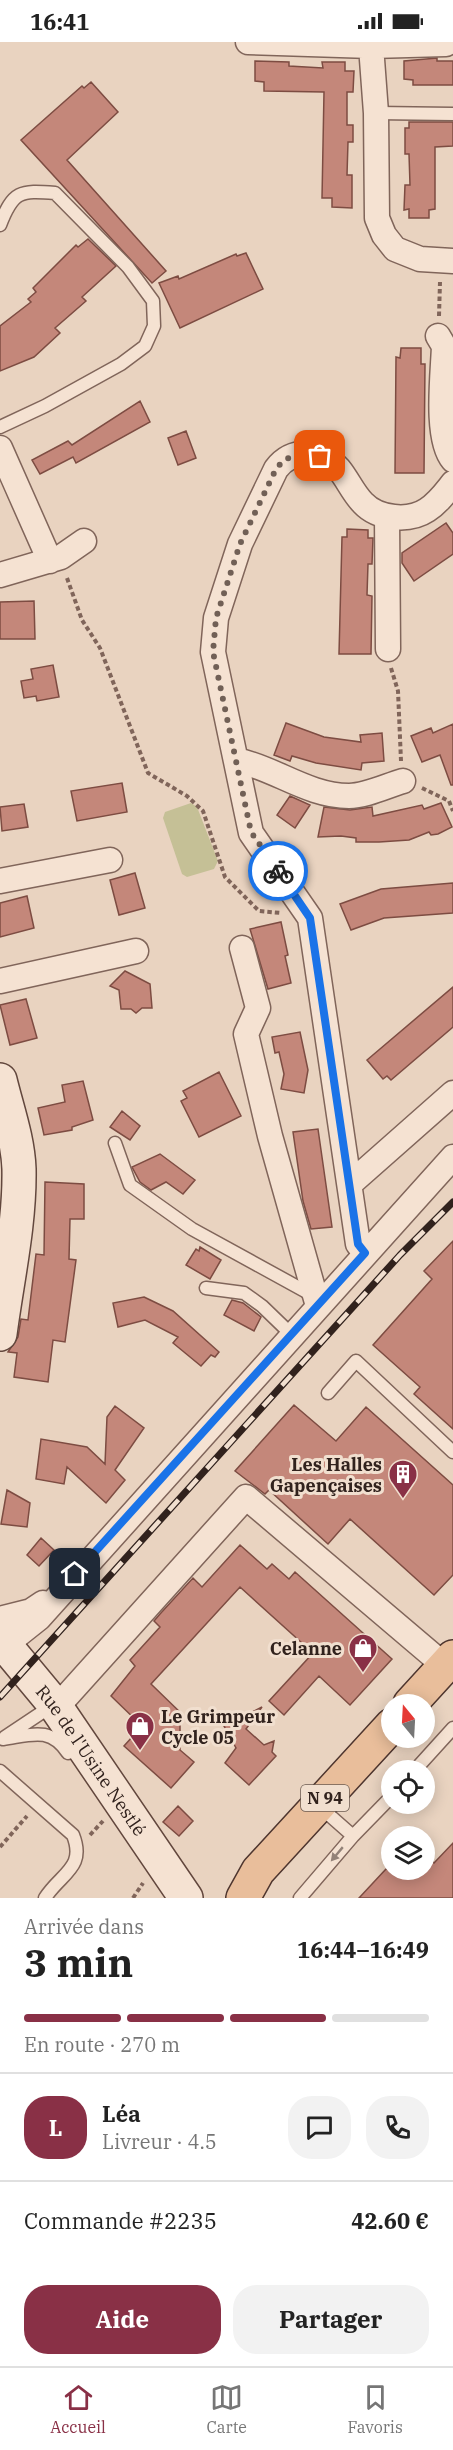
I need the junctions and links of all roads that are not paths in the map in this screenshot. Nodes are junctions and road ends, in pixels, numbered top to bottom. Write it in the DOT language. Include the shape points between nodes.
graph roads {
  1 [pos="248,42"];
  2 [pos="446,44"];
  3 [pos="371,46"];
  4 [pos="376,113"];
  5 [pos="453,114"];
  6 [pos="0,225"];
  7 [pos="444,261"];
  8 [pos="438,336"];
  9 [pos="0,427"];
  10 [pos="0,448"];
  11 [pos="453,460"];
  12 [pos="453,483"];
  13 [pos="387,516"];
  14 [pos="84,541"];
  15 [pos="55,559"];
  16 [pos="0,575"];
  17 [pos="388,649"];
  18 [pos="236,760"];
  19 [pos="403,781"];
  20 [pos="110,860"];
  21 [pos="0,881"];
  22 [pos="242,948"];
  23 [pos="136,951"];
  24 [pos="0,981"];
  25 [pos="0,1080"];
  26 [pos="453,1093"];
  27 [pos="115,1143"];
  28 [pos="453,1157"];
  29 [pos="350,1184"];
  30 [pos="365,1253"];
  31 [pos="206,1288"];
  32 [pos="317,1301"];
  33 [pos="0,1334"];
  34 [pos="292,1335"];
  35 [pos="328,1394"];
  36 [pos="453,1452"];
  37 [pos="4,1645"];
  38 [pos="449,1662"];
  39 [pos="419,1694"];
  40 [pos="54,1704"];
  41 [pos="453,1728"];
  42 [pos="381,1737"];
  43 [pos="1,1740"];
  44 [pos="72,1760"];
  45 [pos="424,1760"];
  46 [pos="0,1771"];
  47 [pos="318,1805"];
  48 [pos="381,1807"];
  49 [pos="353,1836"];
  50 [pos="160,1858"];
  51 [pos="251,1884"];
  52 [pos="45,1898"];
  53 [pos="164,1898"];
  54 [pos="186,1898"];
  55 [pos="217,1898"];
  56 [pos="300,1898"];
  1 -- 3 [label="street"];
  2 -- 3 [label="street"];
  3 -- 4 [label="street"];
  4 -- 5 [label="lane"];
  4 -- 7 [label="street" via="377,218 384,235 395,249 420,259"];
  6 -- 9 [label="lane" via="9,202 29,190 56,193 128,267 153,301 154,326 145,346 121,364"];
  8 -- 11 [label="street" via="444,346 446,452"];
  10 -- 15 [label="street"];
  12 -- 13 [label="street" via="426,511 405,517"];
  13 -- 17 [label="street"];
  13 -- 18 [label="street" via="371,511 340,470 320,456 298,453 284,459 276,469 240,544 216,618 213,652"];
  14 -- 15 [label="street"];
  15 -- 16 [label="street"];
  18 -- 19 [label="street" via="259,764 312,791 351,796"];
  18 -- 29 [label="street" via="251,832 310,918"];
  20 -- 21 [label="street"];
  22 -- 32 [label="street" via="258,1008 246,1034 273,1148"];
  23 -- 24 [label="street"];
  25 -- 33 [label="main road" via="19,1167"];
  26 -- 29 [label="street"];
  27 -- 32 [label="lane" via="130,1185 192,1229"];
  28 -- 30 [label="street"];
  29 -- 30 [label="street" via="358,1244"];
  30 -- 32 [label="street"];
  31 -- 34 [label="lane" via="243,1293"];
  32 -- 34 [label="street"];
  34 -- 37 [label="street" via="39,1618"];
  35 -- 36 [label="lane" via="356,1361"];
  37 -- 40 [label="main road, Rue de l'Usine Nestlé"];
  38 -- 39 [label="main road"];
  38 -- 40 [label="street" via="246,1497 66,1697"];
  40 -- 43 [label="lane"];
  40 -- 50 [label="main road, Rue de l'Usine Nestlé" via="100,1784"];
  41 -- 45 [label="lane"];
  42 -- 47 [label="main road, N 94"];
  43 -- 44 [label="lane" via="42,1733 61,1742"];
  46 -- 52 [label="lane" via="74,1835 79,1851 77,1861"];
  47 -- 49 [label="lane"];
  47 -- 51 [label="main road, N 94"];
  48 -- 49 [label="lane"];
  49 -- 56 [label="lane, one-way"];
  50 -- 53 [label="main road"];
  50 -- 54 [label="main road, Rue de l'Usine Nestlé"];
  51 -- 55 [label="main road, N 94"];
}
